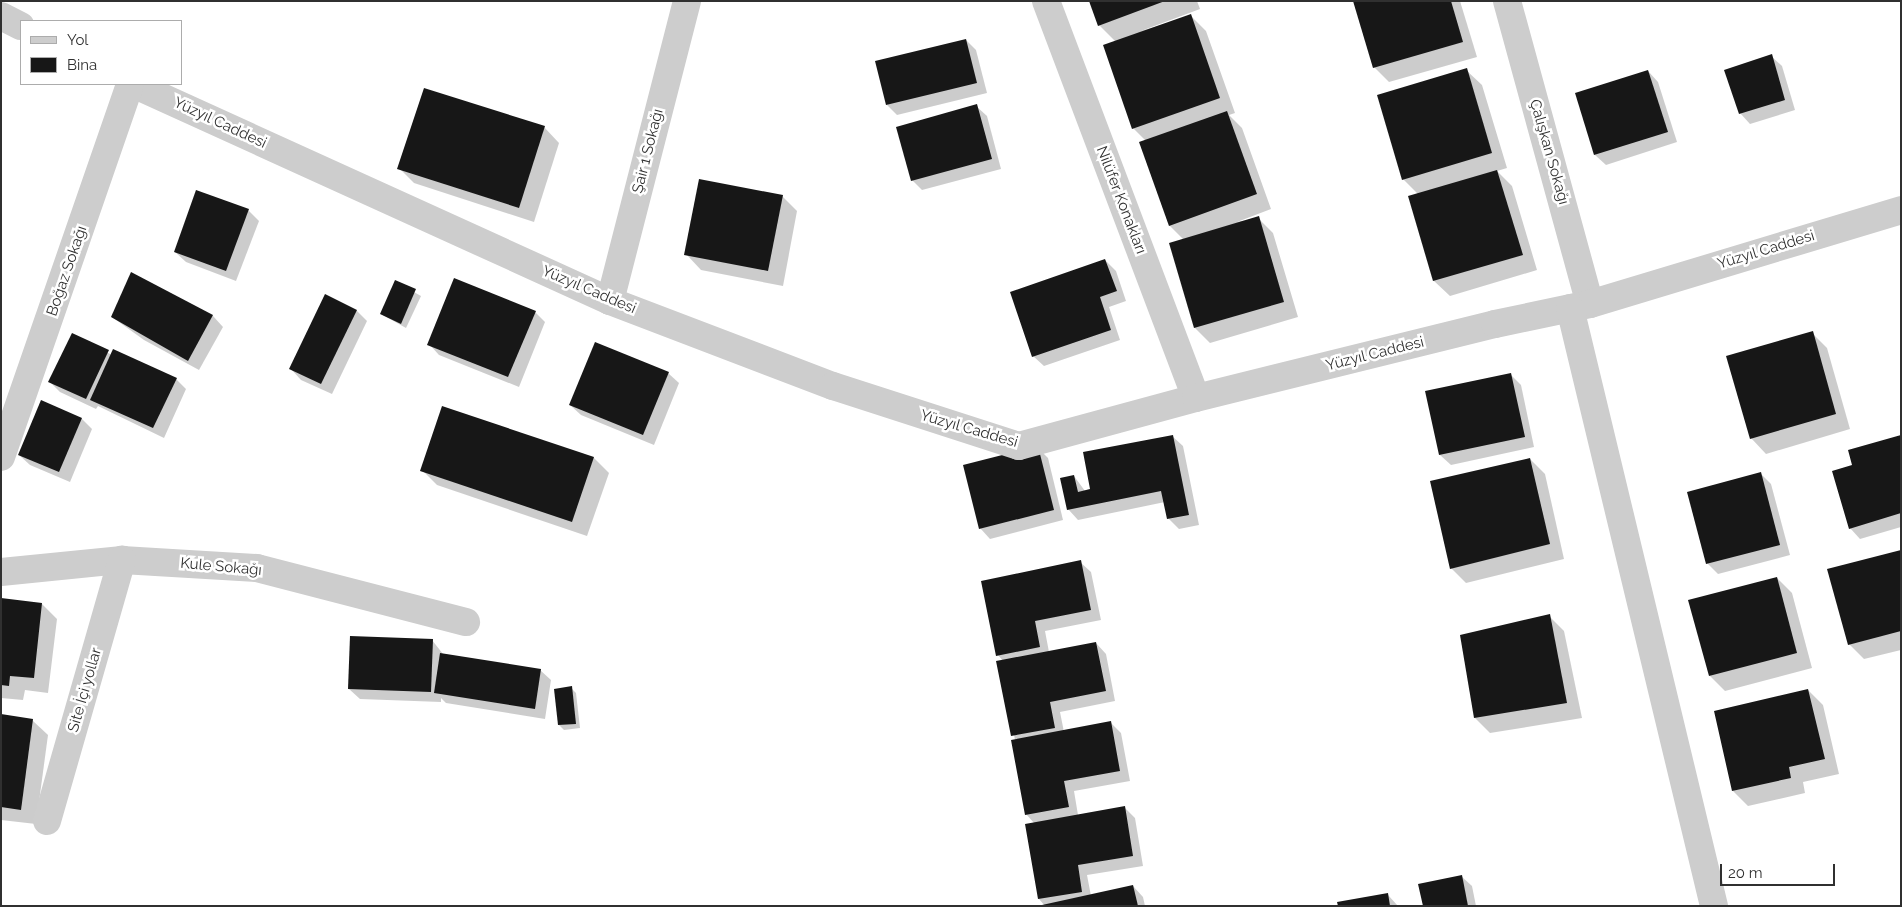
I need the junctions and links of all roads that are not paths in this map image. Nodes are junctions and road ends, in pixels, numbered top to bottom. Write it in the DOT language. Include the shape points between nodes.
graph roads {
  1 [pos="686,1"];
  2 [pos="1046,1"];
  3 [pos="1506,1"];
  4 [pos="1,16"];
  5 [pos="20,26"];
  6 [pos="132,85"];
  7 [pos="134,85"];
  8 [pos="1901,210"];
  9 [pos="610,301"];
  10 [pos="1580,306"];
  11 [pos="1196,398"];
  12 [pos="1,457"];
  13 [pos="122,560"];
  14 [pos="1,572"];
  15 [pos="466,622"];
  16 [pos="47,821"];
  17 [pos="1714,906"];
  1 -- 9 [label="street, Şair 1 Sokağı"];
  2 -- 11 [label="street, Nilüfer Konakları"];
  3 -- 10 [label="street, Çalışkan Sokağı"];
  4 -- 5 [label="street"];
  6 -- 12 [label="street, Boğaz Sokağı"];
  7 -- 9 [label="street, Yüzyıl Caddesi"];
  8 -- 10 [label="street, Yüzyıl Caddesi"];
  9 -- 11 [label="street, Yüzyıl Caddesi" via="832,386 1019,446"];
  10 -- 11 [label="street, Yüzyıl Caddesi"];
  10 -- 17 [label="street, Çalışkan Sokağı"];
  13 -- 14 [label="street, Kule Sokağı"];
  13 -- 15 [label="street, Kule Sokağı" via="257,568"];
  13 -- 16 [label="street, Site İçi yollar"];
}
